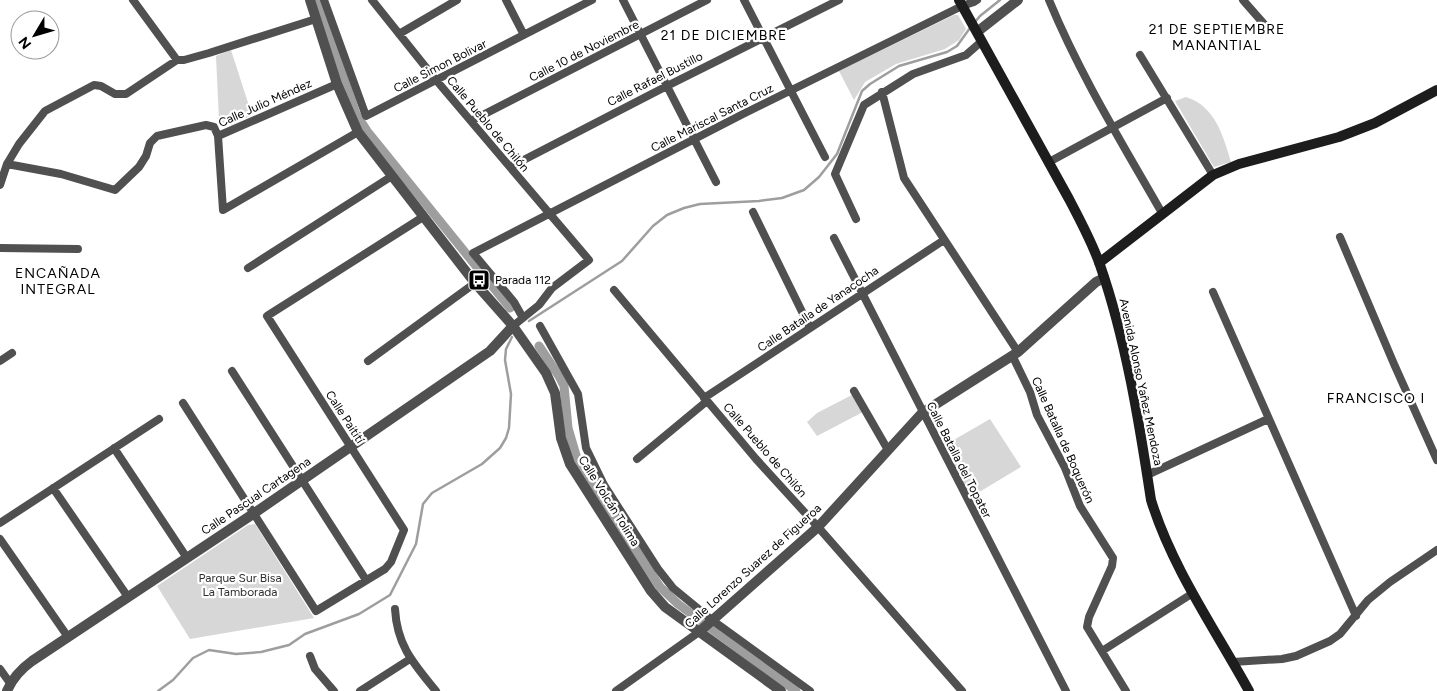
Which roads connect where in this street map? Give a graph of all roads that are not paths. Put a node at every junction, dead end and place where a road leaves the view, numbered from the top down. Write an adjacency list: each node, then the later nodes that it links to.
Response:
1 (133, 0): 25 (street)
2 (310, 0): 17 (street, Calle Volcán Tolima)
3 (324, 0): 26 (street, Calle Simon Bolivar)
4 (372, 0): 20 (street, Calle Pueblo de Chilón)
5 (457, 0): 20 (street)
6 (506, 0): 22 (street)
7 (592, 0): 22 (street, Calle Simon Bolivar)
8 (623, 0): 21 (street)
9 (707, 0): 21 (street, Calle 10 de Noviembre)
10 (744, 0): 23 (street)
11 (839, 0): 23 (street, Calle Rafael Bustillo)
12 (977, 0): 16 (street, Calle Mariscal Santa Cruz)
13 (1018, 0): 19 (street)
14 (1049, 0): 34 (street)
15 (1243, 0): 18 (street)
16 (961, 3): 19 (main road, Avenida Alonso Yañez Mendoza); 30 (street, Calle Mariscal Santa Cruz)
17 (316, 19): 25 (street); 27 (street, Calle Volcán Tolima)
18 (1264, 24)
19 (976, 30): 31 (street); 39 (main road, Avenida Alonso Yañez Mendoza)
20 (399, 34): 26 (street, Calle Pueblo de Chilón)
21 (640, 34): 28 (street); 33 (street, Calle 10 de Noviembre)
22 (524, 35): 26 (street, Calle Simon Bolivar)
23 (763, 38): 28 (street, Calle Rafael Bustillo); 30 (street)
24 (1140, 55): 32 (street)
25 (177, 60): 40 (street)
26 (436, 80): 33 (street, Calle Pueblo de Chilón)
27 (337, 84): 35 (street, Calle Volcán Tolima); 36 (street, Calle Julio Méndez)
28 (667, 86): 37 (street); 41 (street, Calle Rafael Bustillo)
29 (1437, 90): 42 (main road)
30 (791, 91): 37 (street, Calle Mariscal Santa Cruz); 38 (street)
31 (882, 92): 50 (street); 53 (street, Calle Batalla de Boquerón)
32 (1167, 98): 34 (street); 42 (street)
33 (471, 121): 41 (street, Calle Pueblo de Chilón)
34 (1114, 128): 39 (street); 47 (street)
35 (358, 132): 36 (street); 43 (street, Calle Volcán Tolima)
36 (218, 136): 40 (street, Calle Julio Méndez)
37 (694, 140): 44 (street); 48 (street, Calle Mariscal Santa Cruz)
38 (825, 157)
39 (1049, 162): 56 (main road, Avenida Alonso Yañez Mendoza)
40 (7, 164): 45 (street)
41 (510, 167): 48 (street, Calle Pueblo de Chilón)
42 (1213, 175): 47 (main road)
43 (392, 176): 49 (street, Calle Volcán Tolima); 57 (street)
44 (716, 182)
45 (0, 185)
46 (753, 212): 66 (street)
47 (1162, 213): 56 (main road)
48 (550, 214): 63 (street, Calle Pueblo de Chilón); 63 (street, Calle Mariscal Santa Cruz)
49 (423, 217): 59 (street, Calle Volcán Tolima); 78 (street, Calle Paitití)
50 (856, 219)
51 (1340, 237): 82 (street)
52 (834, 238): 62 (street, Calle Batalla del Topater)
53 (944, 240): 62 (street, Calle Batalla de Yanacocha); 68 (street, Calle Batalla de Boquerón)
54 (0, 248): 55 (street)
55 (78, 249)
56 (1099, 263): 58 (main road, Avenida Alonso Yañez Mendoza)
57 (248, 268)
58 (1104, 278): 68 (street, Calle Lorenzo Suarez de Figueroa); 83 (main road, Avenida Alonso Yañez Mendoza)
59 (475, 282): 64 (street, Calle Volcán Tolima); 70 (street)
60 (614, 290): 73 (street, Calle Pueblo de Chilón)
61 (1213, 292): 77 (street)
62 (861, 293): 66 (street, Calle Batalla de Yanacocha); 75 (street, Calle Batalla del Topater)
63 (523, 318): 64 (street)
64 (513, 326): 78 (street, Calle Pascual Cartagena); 97 (street, Calle Volcán Tolima)
65 (540, 326): 97 (street, Calle Volcán Tolima)
66 (810, 328): 73 (street, Calle Batalla de Yanacocha)
67 (12, 353): 69 (street)
68 (1015, 354): 75 (street, Calle Lorenzo Suarez de Figueroa); 99 (street, Calle Batalla de Boquerón)
69 (0, 361)
70 (368, 361)
71 (232, 371): 84 (street)
72 (854, 391): 80 (street)
73 (705, 399): 81 (street, Calle Batalla de Yanacocha); 88 (street, Calle Pueblo de Chilón)
74 (183, 403): 86 (street)
75 (922, 413): 80 (street, Calle Lorenzo Suarez de Figueroa); 112 (street, Calle Batalla del Topater)
76 (159, 419): 79 (street)
77 (1268, 419): 83 (street); 96 (street)
78 (351, 447): 84 (street, Calle Pascual Cartagena); 92 (street, Calle Paitití)
79 (114, 448): 85 (street); 91 (street)
80 (888, 450): 88 (street, Calle Lorenzo Suarez de Figueroa)
81 (637, 459)
82 (1437, 460)
83 (1148, 475): 93 (main road, Avenida Alonso Yañez Mendoza)
84 (302, 481): 86 (street, Calle Pascual Cartagena); 92 (street)
85 (53, 488): 87 (street); 94 (street)
86 (253, 514): 91 (street, Calle Pascual Cartagena); 92 (street)
87 (0, 523)
88 (818, 527): 97 (street, Calle Lorenzo Suarez de Figueroa); 111 (street, Calle Pueblo de Chilón)
89 (0, 539): 98 (street)
90 (1437, 550): 96 (street)
91 (187, 558): 94 (street, Calle Pascual Cartagena)
92 (366, 580)
93 (1193, 592): 99 (street); 102 (main road, Avenida Alonso Yañez Mendoza)
94 (128, 597): 98 (street, Calle Pascual Cartagena)
95 (395, 609): 101 (street)
96 (1356, 616): 102 (street)
97 (705, 626): 108 (street, Calle Lorenzo Suarez de Figueroa); 109 (street, Calle Volcán Tolima); 110 (street, Calle Volcán Tolima)
98 (68, 637): 104 (street, Calle Pascual Cartagena)
99 (1102, 651): 113 (street, Calle Batalla de Boquerón)
100 (310, 656): 105 (street)
101 (410, 659): 106 (street); 107 (street)
102 (1233, 662): 114 (main road, Avenida Alonso Yañez Mendoza)
103 (0, 669): 104 (street)
104 (5, 685)
105 (334, 691)
106 (360, 691)
107 (436, 691)
108 (616, 691)
109 (781, 691)
110 (810, 691)
111 (962, 691)
112 (1066, 691)
113 (1126, 691)
114 (1249, 691)

